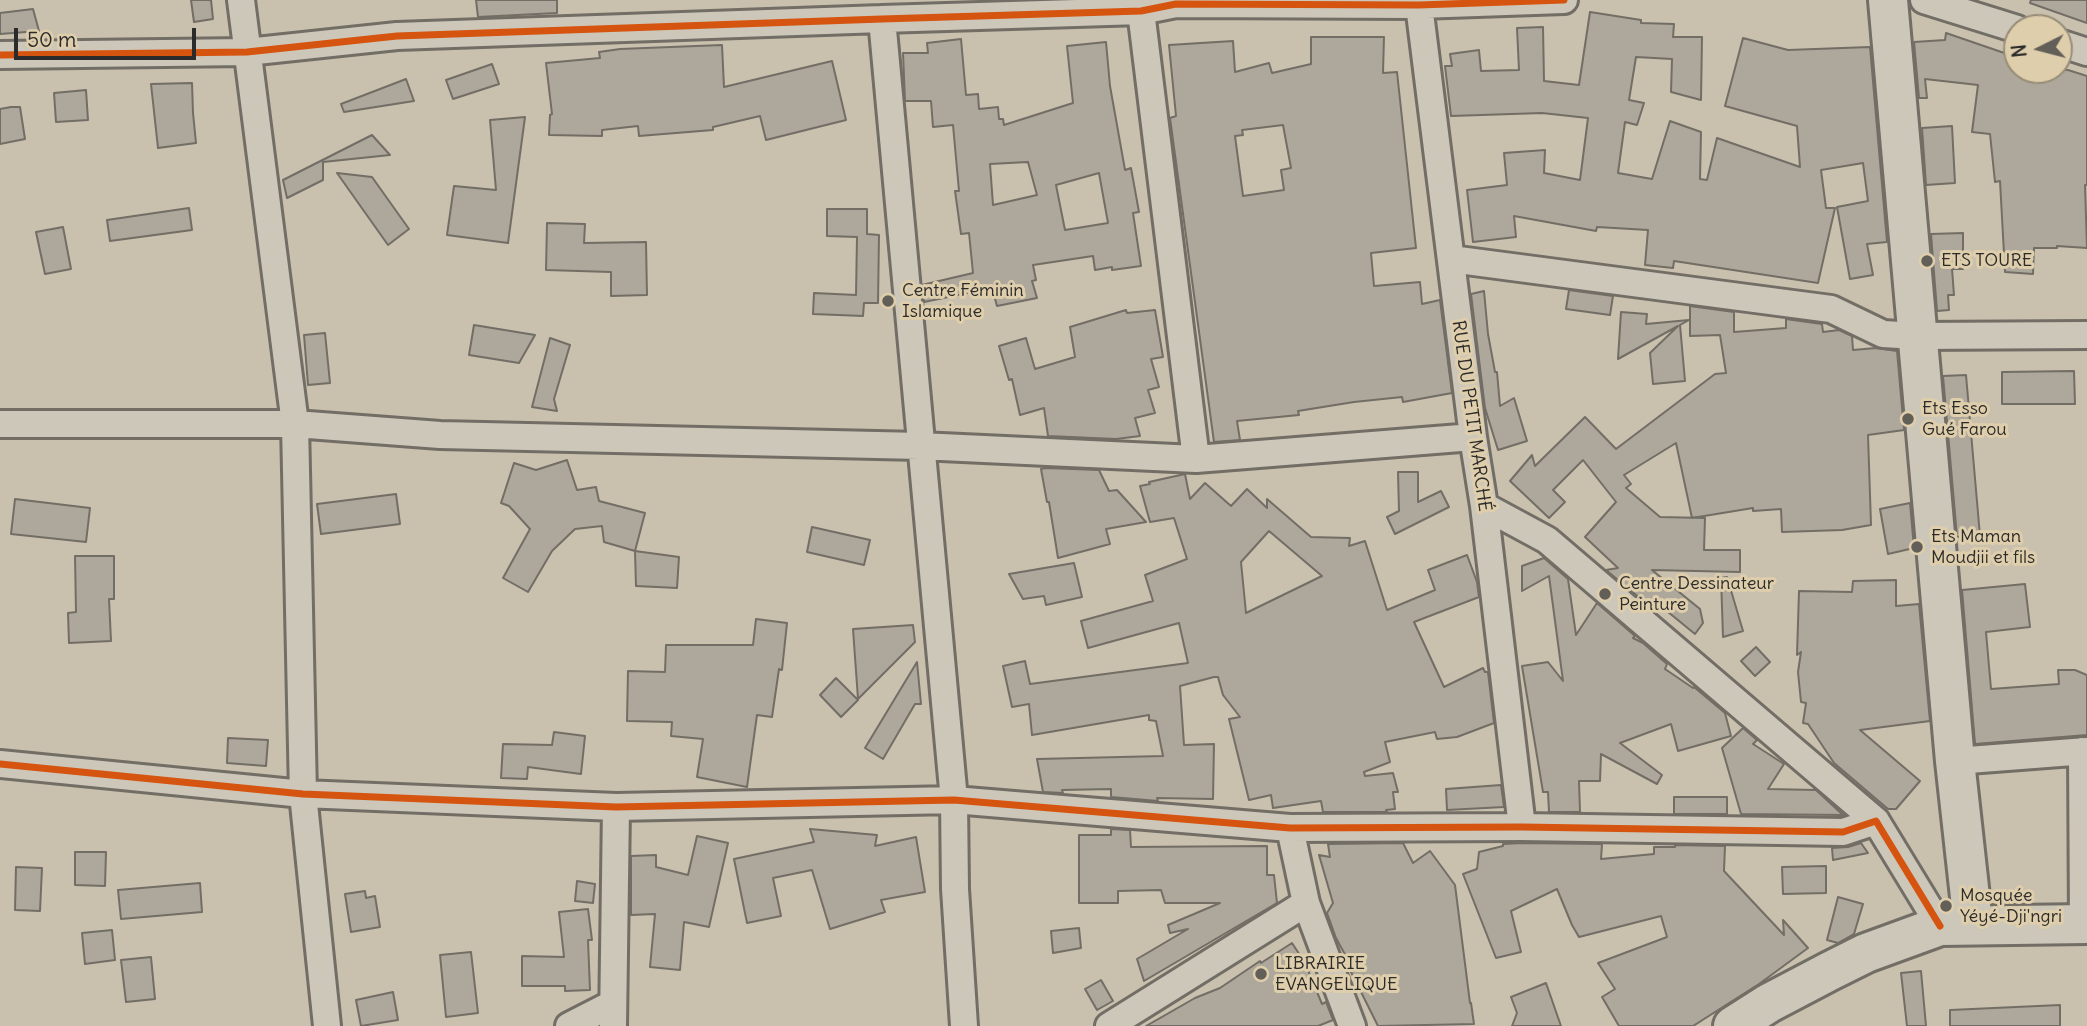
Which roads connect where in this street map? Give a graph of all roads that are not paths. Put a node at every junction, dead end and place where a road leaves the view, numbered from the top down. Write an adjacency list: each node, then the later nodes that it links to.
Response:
1 (242, 0): 10 (street)
2 (1564, 0): 6 (street)
3 (1888, 0): 14 (main road)
4 (1924, 0): 9 (street)
5 (1177, 2): 6 (street); 7 (street)
6 (1419, 5): 12 (street, RUE DU PETIT MARCHÉ)
7 (1141, 11): 8 (street); 19 (street)
8 (882, 19): 10 (street); 18 (street)
9 (2003, 25)
10 (247, 52): 11 (street); 16 (street)
11 (0, 55)
12 (1451, 260): 14 (street); 17 (street, RUE DU PETIT MARCHÉ)
13 (2087, 335): 14 (street)
14 (1917, 336): 22 (main road)
15 (0, 424): 16 (street)
16 (295, 424): 18 (street); 24 (street)
17 (1473, 437): 19 (street); 20 (street, RUE DU PETIT MARCHÉ)
18 (920, 446): 19 (street); 25 (street)
19 (1196, 459)
20 (1484, 506): 27 (street); 28 (street, RUE DU PETIT MARCHÉ)
21 (2085, 751): 22 (street); 31 (street)
22 (1955, 761): 32 (main road)
23 (0, 764): 24 (street)
24 (303, 794): 26 (street); 34 (street)
25 (954, 800): 26 (street); 29 (street); 36 (street)
26 (616, 807): 33 (street)
27 (1876, 821): 28 (street); 32 (street)
28 (1522, 827): 29 (street)
29 (1290, 828): 30 (street)
30 (1306, 903): 37 (street); 38 (street)
31 (2085, 924): 32 (main road)
32 (1957, 925): 39 (main road)
33 (612, 1015): 35 (street)
34 (327, 1026)
35 (569, 1026)
36 (964, 1026)
37 (1109, 1026)
38 (1352, 1026)
39 (1733, 1026)

